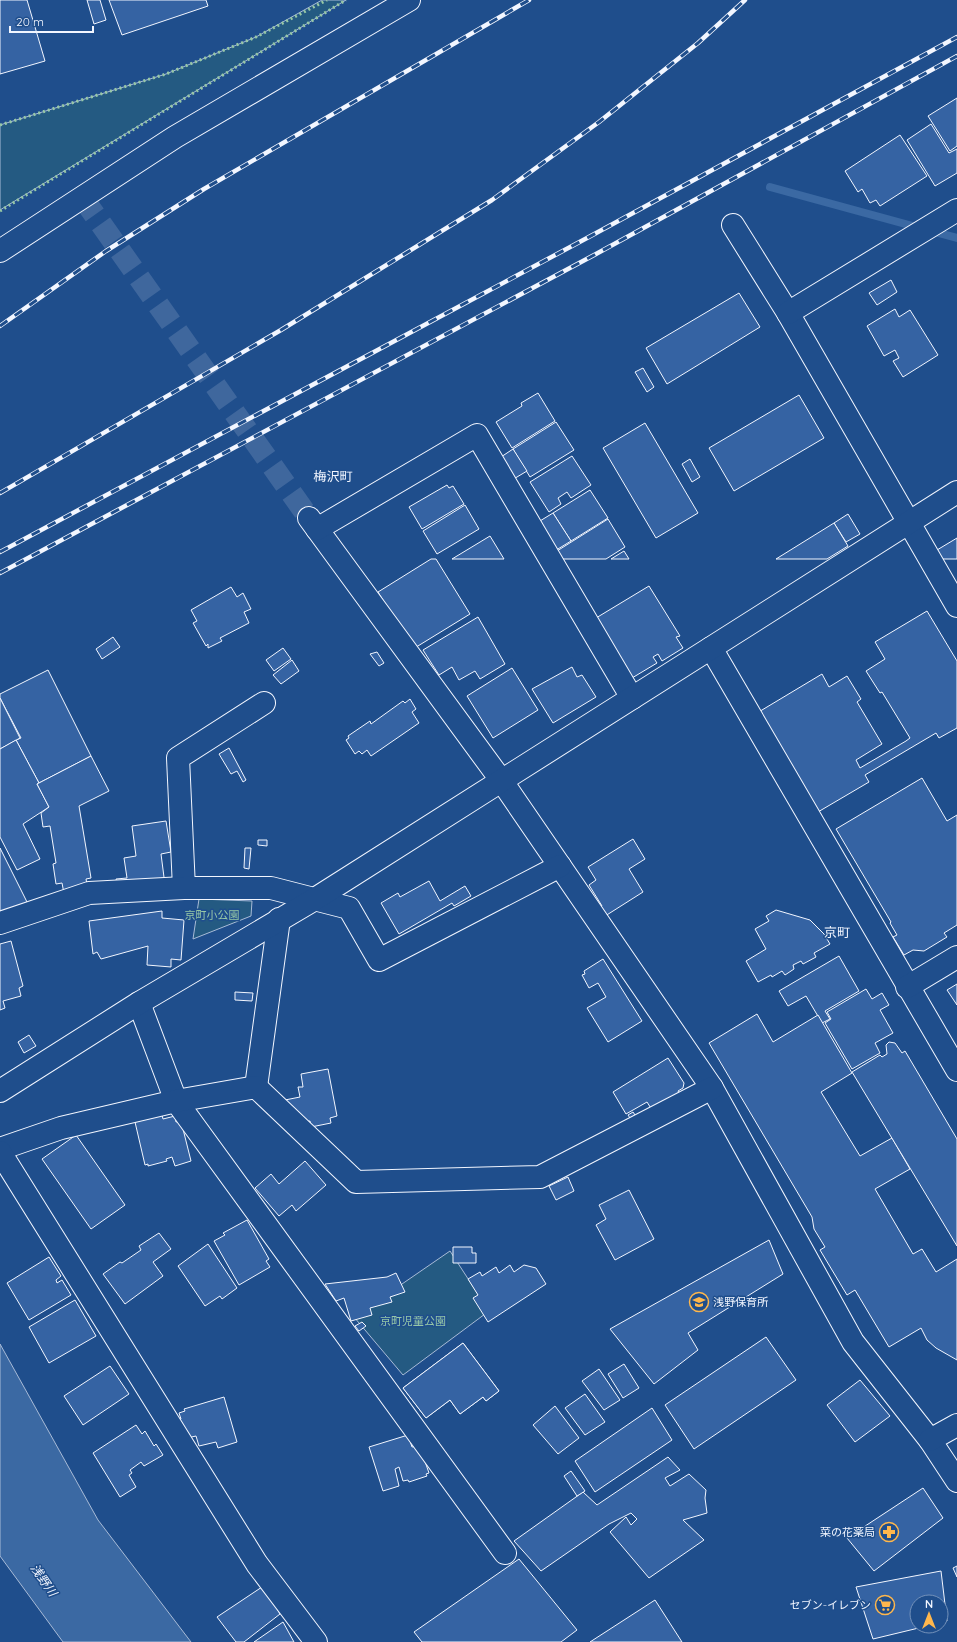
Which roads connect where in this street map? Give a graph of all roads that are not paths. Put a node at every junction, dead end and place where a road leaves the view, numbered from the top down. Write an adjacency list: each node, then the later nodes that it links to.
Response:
1 (409, 0): 4 (street)
2 (957, 210): 5 (street)
3 (733, 225): 5 (street)
4 (0, 250)
5 (788, 313): 7 (street)
6 (957, 492): 7 (street)
7 (909, 522): 8 (street); 9 (street)
8 (957, 606)
9 (711, 648): 10 (street); 19 (street)
10 (632, 698): 12 (street); 12 (street)
11 (264, 703): 14 (street)
12 (501, 780): 13 (street); 15 (street)
13 (560, 866): 15 (street); 23 (street)
14 (184, 888): 15 (street); 17 (street)
15 (315, 899): 16 (street)
16 (279, 919): 20 (street); 22 (street)
17 (0, 923)
18 (957, 957): 19 (street)
19 (908, 987): 21 (street)
20 (139, 1002): 24 (street); 25 (street)
21 (957, 1070)
22 (256, 1086): 23 (street); 25 (street)
23 (712, 1088): 28 (street)
24 (0, 1091)
25 (176, 1101): 26 (street); 30 (street)
26 (0, 1150): 31 (street)
27 (957, 1425): 28 (street)
28 (930, 1440): 29 (street)
29 (957, 1481)
30 (505, 1553)
31 (316, 1642)

